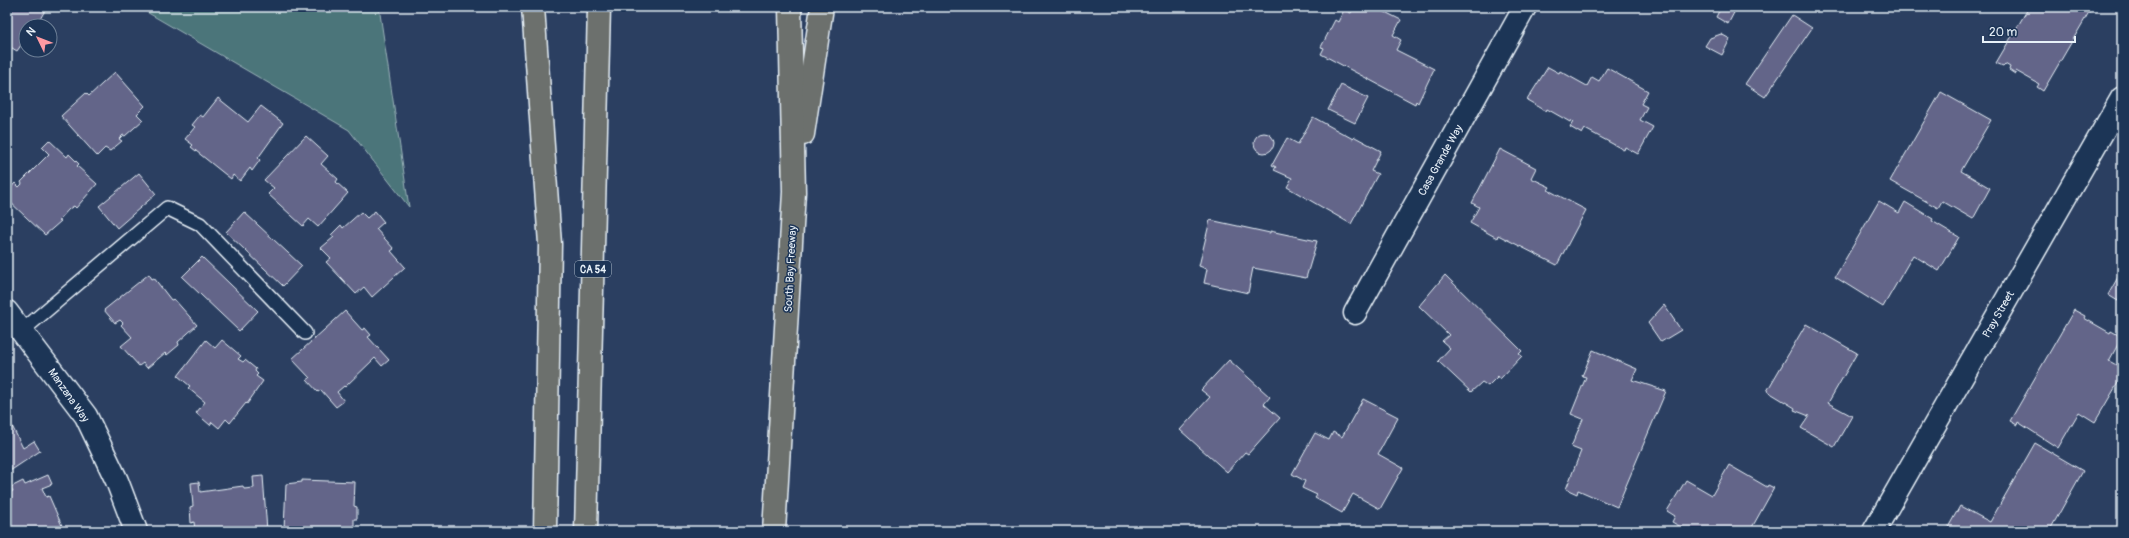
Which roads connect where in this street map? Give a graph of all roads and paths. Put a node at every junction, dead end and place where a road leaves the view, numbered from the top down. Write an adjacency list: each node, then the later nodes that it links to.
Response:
1 (533, 7): 13 (highway)
2 (600, 7): 14 (highway, CA 54)
3 (790, 7): 7 (highway, South Bay Freeway)
4 (822, 7): 7 (highway)
5 (1525, 7): 9 (street, Casa Grande Way)
6 (2122, 98): 16 (street, Pray Street)
7 (794, 192): 15 (highway, South Bay Freeway)
8 (7, 312): 10 (street, Manzana Way)
9 (1354, 314)
10 (22, 331): 11 (lane); 12 (street, Manzana Way)
11 (305, 333)
12 (136, 531)
13 (545, 531)
14 (586, 531)
15 (774, 531)
16 (1874, 531)

